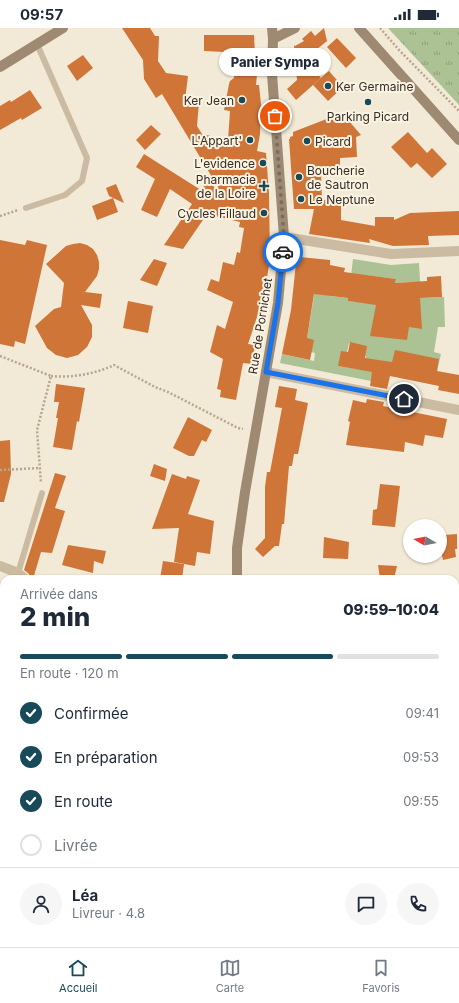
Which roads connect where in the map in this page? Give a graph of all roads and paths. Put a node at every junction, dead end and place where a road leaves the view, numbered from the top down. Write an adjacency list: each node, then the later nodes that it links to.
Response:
1 (63, 28): 7 (main road)
2 (272, 28): 6 (main road, Rue de Pornichet)
3 (295, 28): 6 (main road)
4 (360, 28): 10 (main road)
5 (380, 28): 9 (path)
6 (273, 39): 13 (main road, Rue de Pornichet)
7 (37, 44): 8 (main road); 11 (lane)
8 (0, 67)
9 (459, 111)
10 (459, 140)
11 (26, 208): 12 (path)
12 (0, 216)
13 (284, 237): 14 (street); 16 (main road, Rue de Pornichet)
14 (459, 251)
15 (0, 356): 17 (path)
16 (266, 372): 18 (street); 26 (main road, Rue de Pornichet)
17 (51, 376): 19 (path); 20 (path)
18 (459, 410)
19 (243, 429)
20 (40, 468): 21 (path); 22 (path)
21 (0, 470)
22 (42, 493): 25 (lane)
23 (0, 566): 24 (street)
24 (19, 575)
25 (21, 575)
26 (237, 575)

